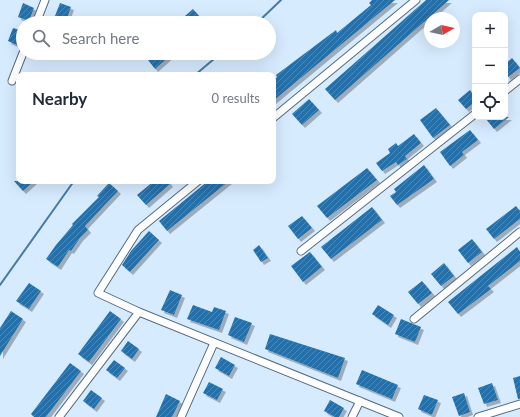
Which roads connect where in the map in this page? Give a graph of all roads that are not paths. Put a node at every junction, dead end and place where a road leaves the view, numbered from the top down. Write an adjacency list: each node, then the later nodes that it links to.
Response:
1 (45, 0): 3 (street)
2 (416, 0): 8 (street)
3 (39, 16)
4 (20, 60): 6 (street)
5 (520, 79): 7 (street)
6 (12, 81)
7 (508, 89)
8 (276, 116)
9 (472, 116): 12 (street)
10 (194, 184): 13 (street)
11 (520, 232): 14 (street)
12 (301, 250)
13 (139, 312): 15 (street); 18 (street)
14 (414, 319)
15 (214, 343): 16 (street); 19 (street)
16 (360, 402): 20 (street); 21 (street)
17 (520, 404): 22 (street)
18 (59, 417)
19 (181, 417)
20 (352, 417)
21 (399, 417)
22 (478, 417)

